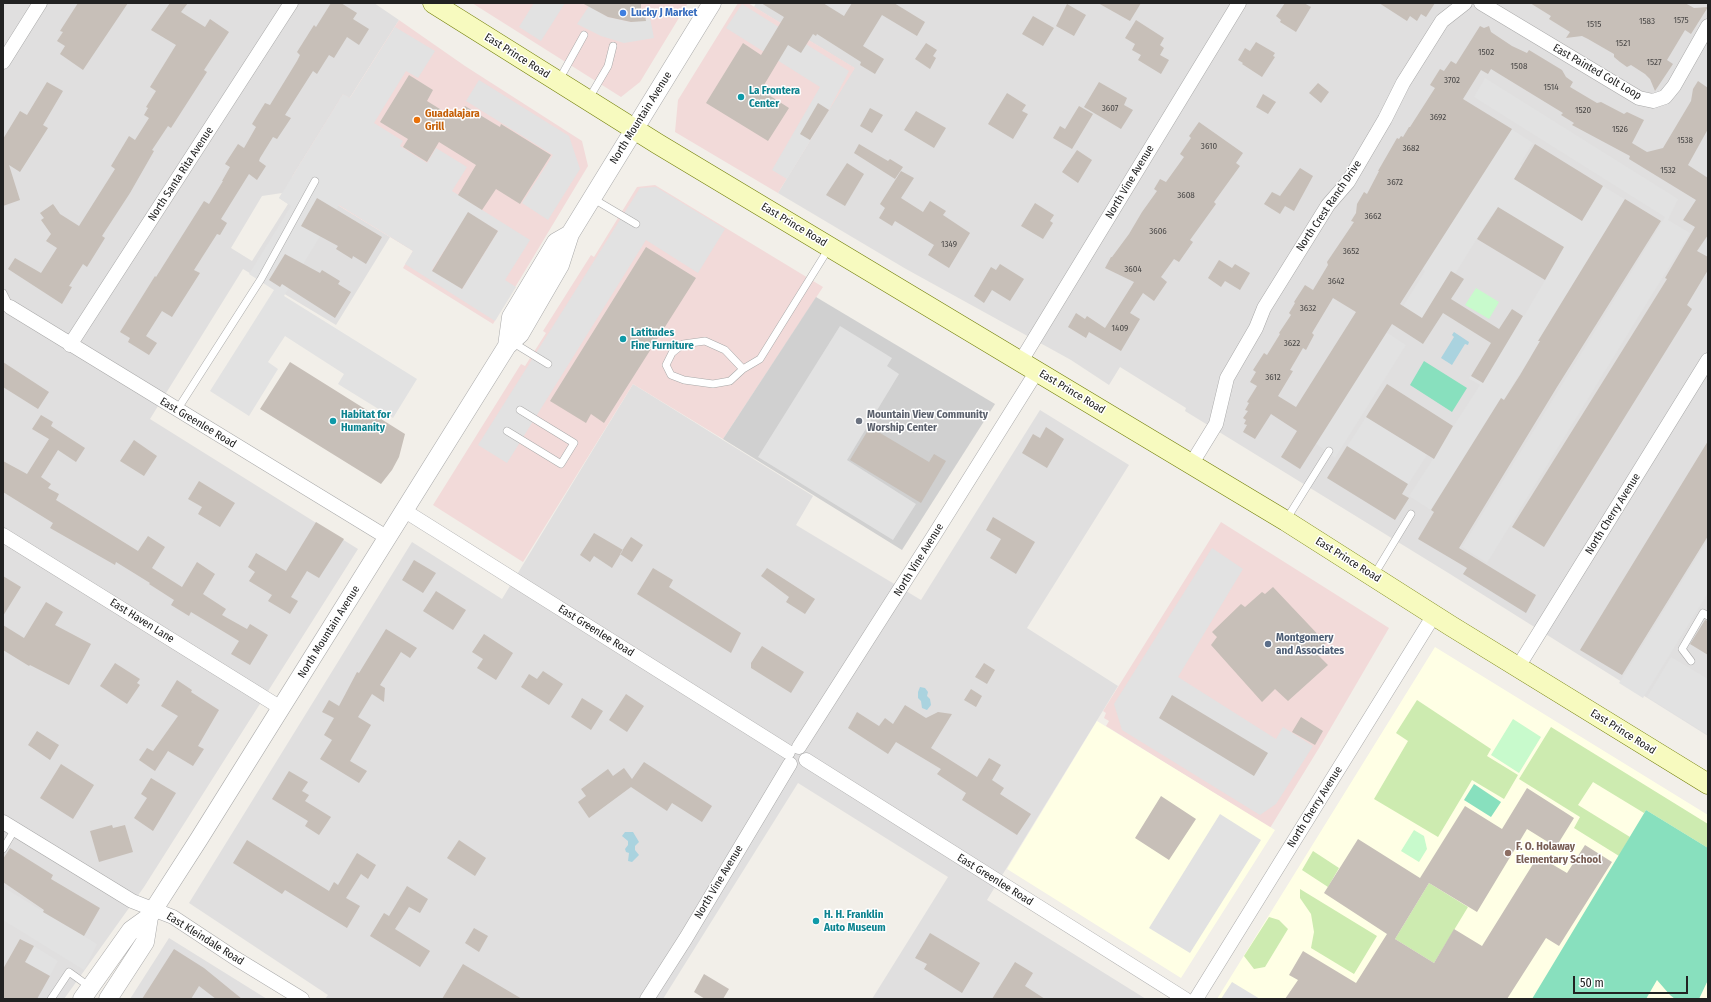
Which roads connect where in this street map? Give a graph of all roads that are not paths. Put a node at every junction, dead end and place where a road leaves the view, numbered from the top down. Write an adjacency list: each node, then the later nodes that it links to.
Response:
1 (40, 3): 11 (street)
2 (291, 3): 22 (street, North Santa Rita Avenue)
3 (433, 3): 12 (main road, East Prince Road)
4 (712, 3): 14 (street, North Mountain Avenue)
5 (1239, 3): 25 (street, North Vine Avenue)
6 (1465, 3): 31 (street, North Crest Ranch Drive)
7 (1481, 3): 8 (street, East Painted Colt Loop)
8 (1708, 26)
9 (584, 35): 12 (lane)
10 (613, 46): 13 (lane)
11 (3, 62)
12 (558, 82): 13 (main road, East Prince Road)
13 (588, 101): 14 (main road, East Prince Road)
14 (634, 130): 16 (street, North Mountain Avenue); 18 (main road, East Prince Road)
15 (315, 181): 27 (lane)
16 (592, 198): 17 (lane); 21 (street, North Mountain Avenue)
17 (636, 224)
18 (830, 247): 25 (main road, East Prince Road); 26 (lane)
19 (3, 294): 20 (lane)
20 (10, 307): 22 (street, East Greenlee Road)
21 (509, 344): 24 (lane); 32 (street, North Mountain Avenue)
22 (70, 345): 27 (street, East Greenlee Road)
23 (1708, 360): 41 (street, North Cherry Avenue)
24 (548, 364)
25 (1029, 366): 31 (main road, East Prince Road); 43 (street, North Vine Avenue)
26 (743, 370): 26 (lane)
27 (176, 410): 36 (street, East Greenlee Road)
28 (520, 410): 29 (lane)
29 (506, 431)
30 (1329, 451): 34 (lane)
31 (1192, 463): 34 (main road, East Prince Road)
32 (405, 511): 36 (street, North Mountain Avenue); 43 (street, East Greenlee Road)
33 (1411, 514): 37 (lane)
34 (1286, 521): 37 (main road, East Prince Road)
35 (3, 535): 42 (street, East Haven Lane)
36 (388, 538): 42 (street, North Mountain Avenue)
37 (1373, 576): 38 (main road, East Prince Road)
38 (1434, 615): 41 (main road, East Prince Road); 55 (street, North Cherry Avenue)
39 (1708, 616): 40 (lane)
40 (1691, 661)
41 (1518, 667): 44 (main road, East Prince Road)
42 (281, 708): 48 (street, North Mountain Avenue)
43 (792, 754): 53 (street, North Vine Avenue); 54 (street, East Greenlee Road)
44 (1708, 784)
45 (3, 822): 46 (street, East Kleindale Road)
46 (15, 829): 47 (lane); 48 (street, East Kleindale Road)
47 (3, 849)
48 (151, 913): 49 (street, North Mountain Avenue); 51 (street, North Mountain Avenue); 52 (street, East Kleindale Road)
49 (86, 993): 50 (lane)
50 (51, 999)
51 (108, 999)
52 (302, 999)
53 (646, 999)
54 (1185, 999)
55 (1196, 999)

